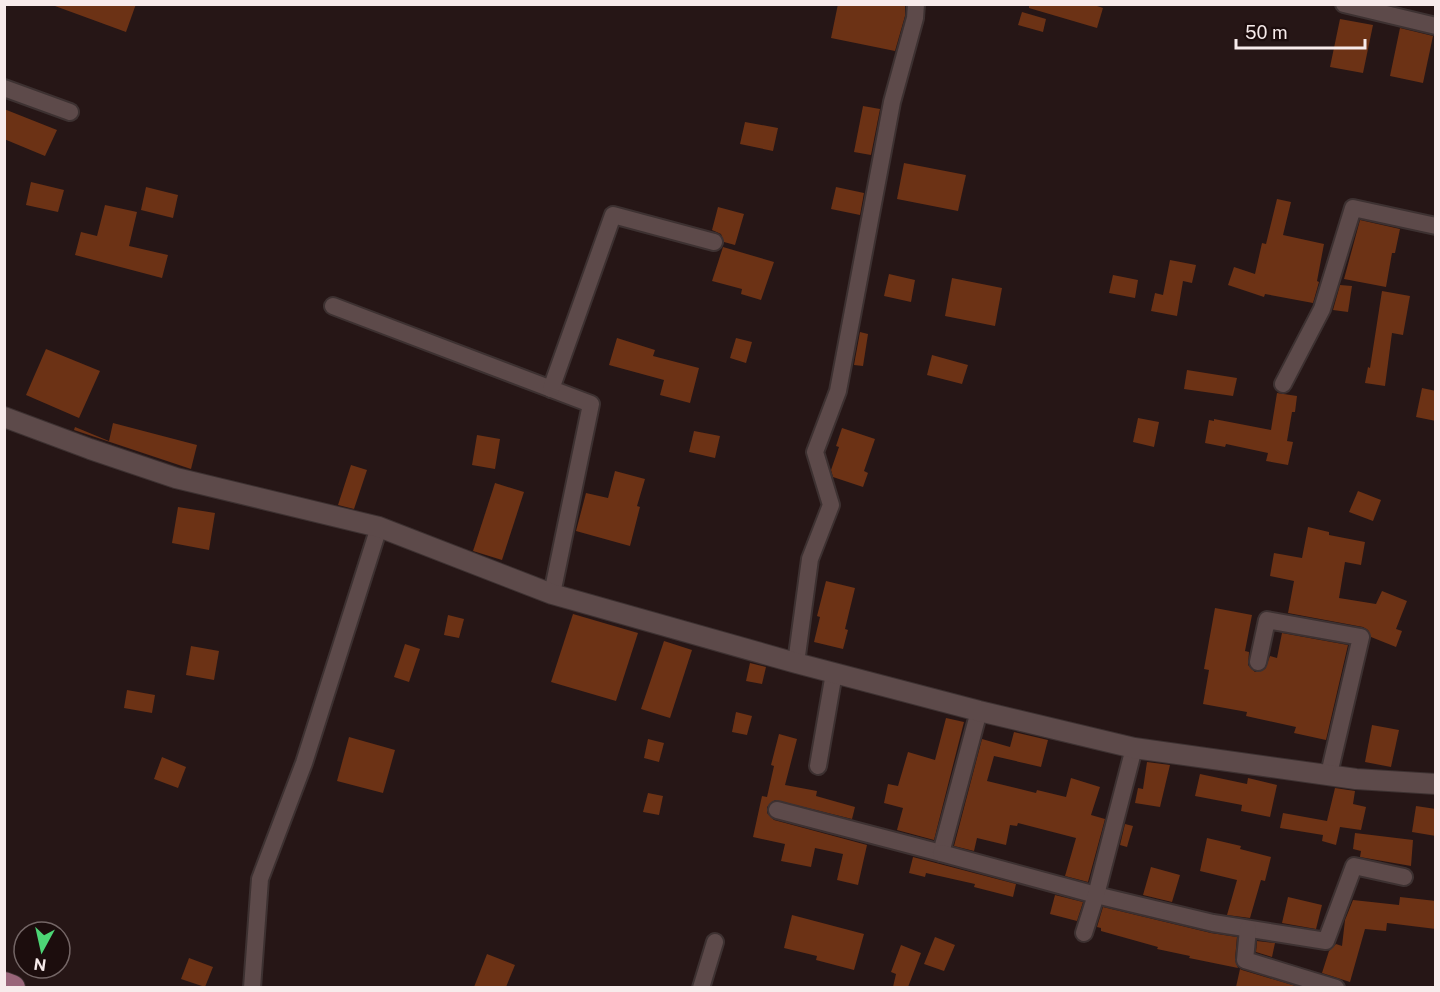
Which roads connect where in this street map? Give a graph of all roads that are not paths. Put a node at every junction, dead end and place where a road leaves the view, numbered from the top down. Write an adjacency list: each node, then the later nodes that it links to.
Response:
1 (916, 4): 15 (street)
2 (1344, 4): 3 (street)
3 (1436, 26)
4 (4, 88): 5 (street)
5 (70, 112)
6 (1436, 226): 9 (street)
7 (714, 242): 10 (street)
8 (333, 306): 10 (street)
9 (1283, 384)
10 (551, 389): 13 (street)
11 (4, 417): 12 (street)
12 (379, 527): 13 (street); 31 (street)
13 (552, 594): 15 (street)
14 (1258, 662): 20 (street)
15 (796, 663): 16 (street)
16 (834, 673): 17 (street); 19 (street)
17 (979, 711): 18 (street); 23 (street)
18 (1134, 748): 20 (street); 25 (street)
19 (818, 766)
20 (1329, 774): 21 (street)
21 (1436, 784)
22 (777, 810): 23 (street)
23 (941, 853): 25 (street)
24 (1404, 878): 26 (street)
25 (1096, 895): 26 (street); 27 (street)
26 (1248, 929): 33 (street)
27 (1084, 933)
28 (715, 942): 32 (street)
29 (4, 985): 30 (main road)
30 (12, 987)
31 (252, 987)
32 (701, 987)
33 (1336, 987)

